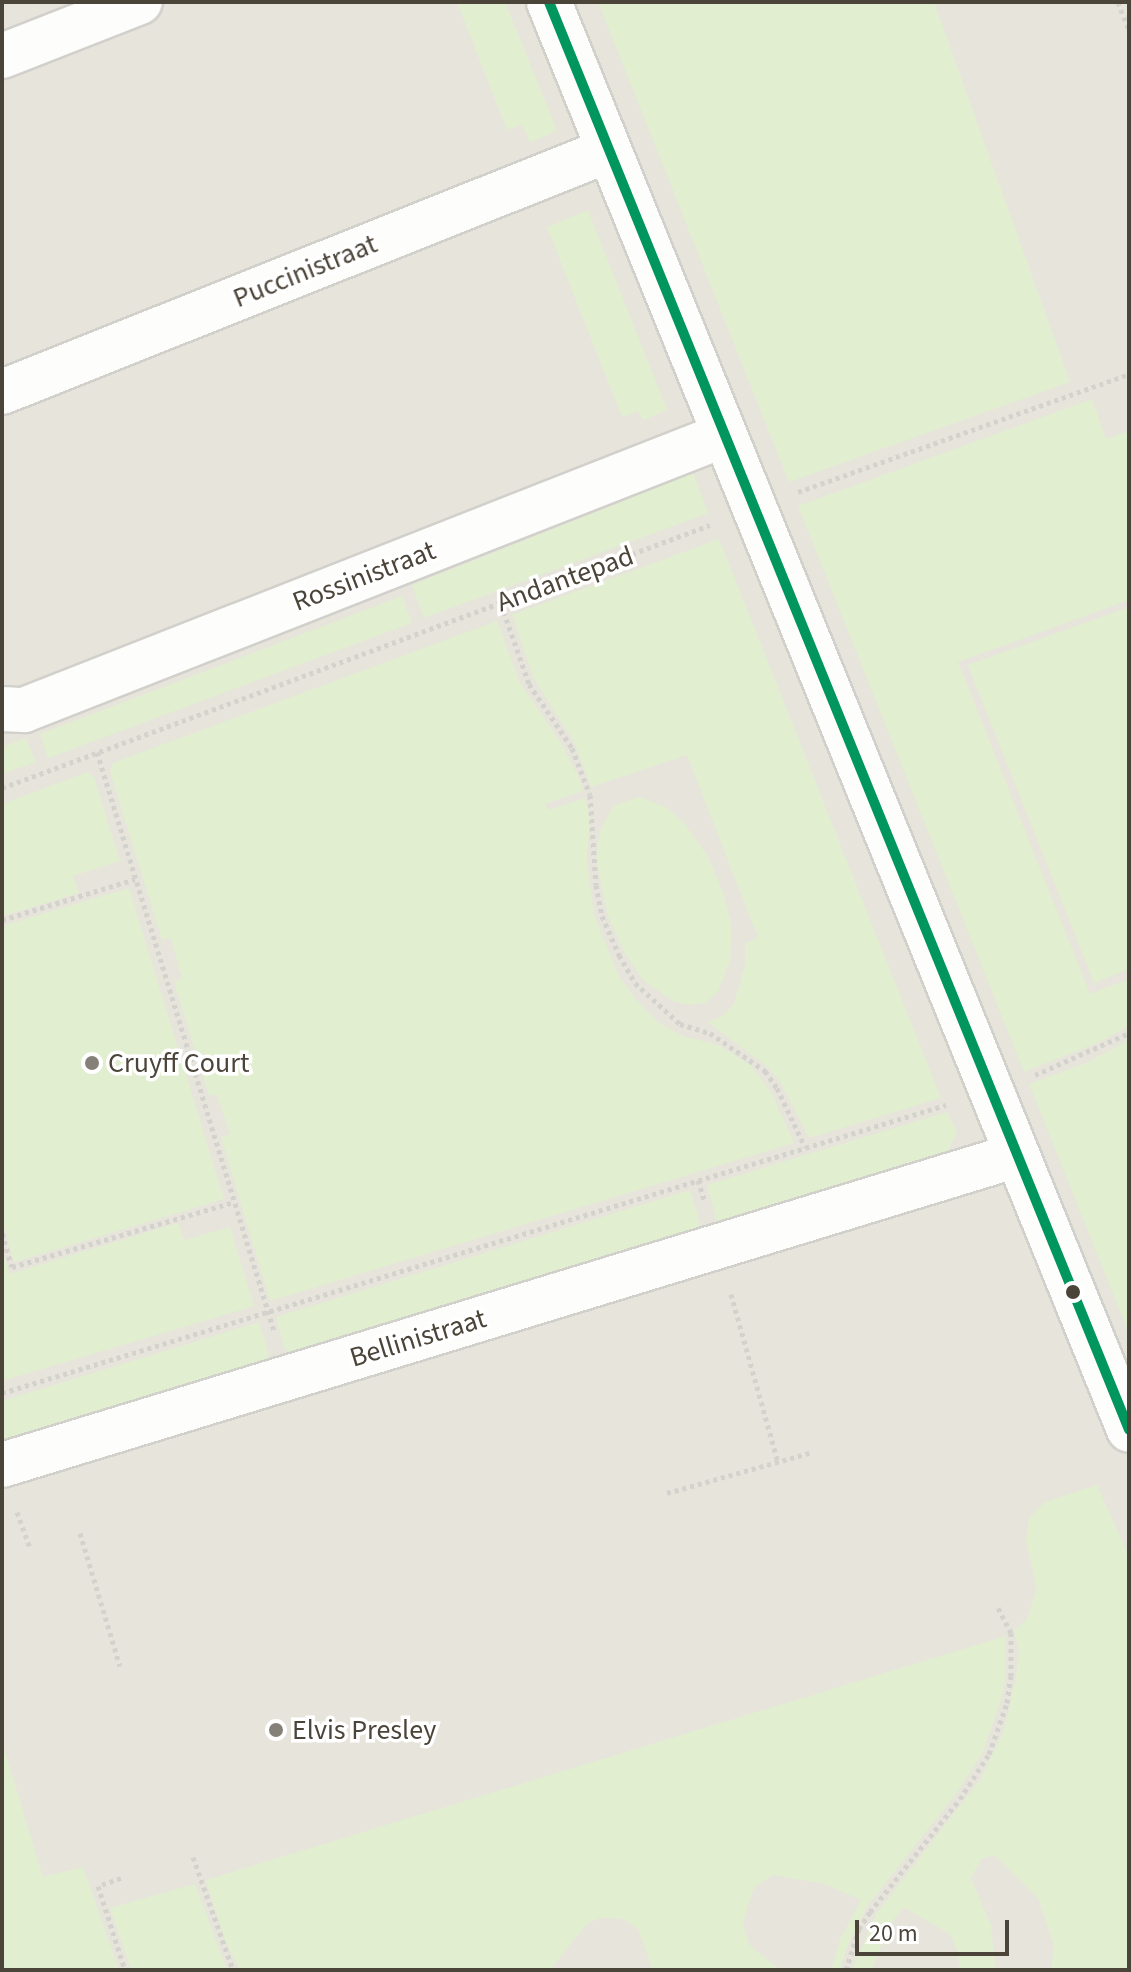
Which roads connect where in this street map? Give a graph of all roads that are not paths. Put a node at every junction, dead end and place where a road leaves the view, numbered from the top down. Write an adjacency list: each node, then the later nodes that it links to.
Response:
1 (140, 2): 3 (street)
2 (549, 2): 4 (street)
3 (2, 56)
4 (609, 150): 5 (street, Puccinistraat); 6 (street)
5 (2, 392)
6 (724, 435): 7 (street, Rossinistraat); 8 (street)
7 (2, 709)
8 (1017, 1155): 9 (street); 10 (street, Bellinistraat)
9 (1129, 1430)
10 (2, 1465)

